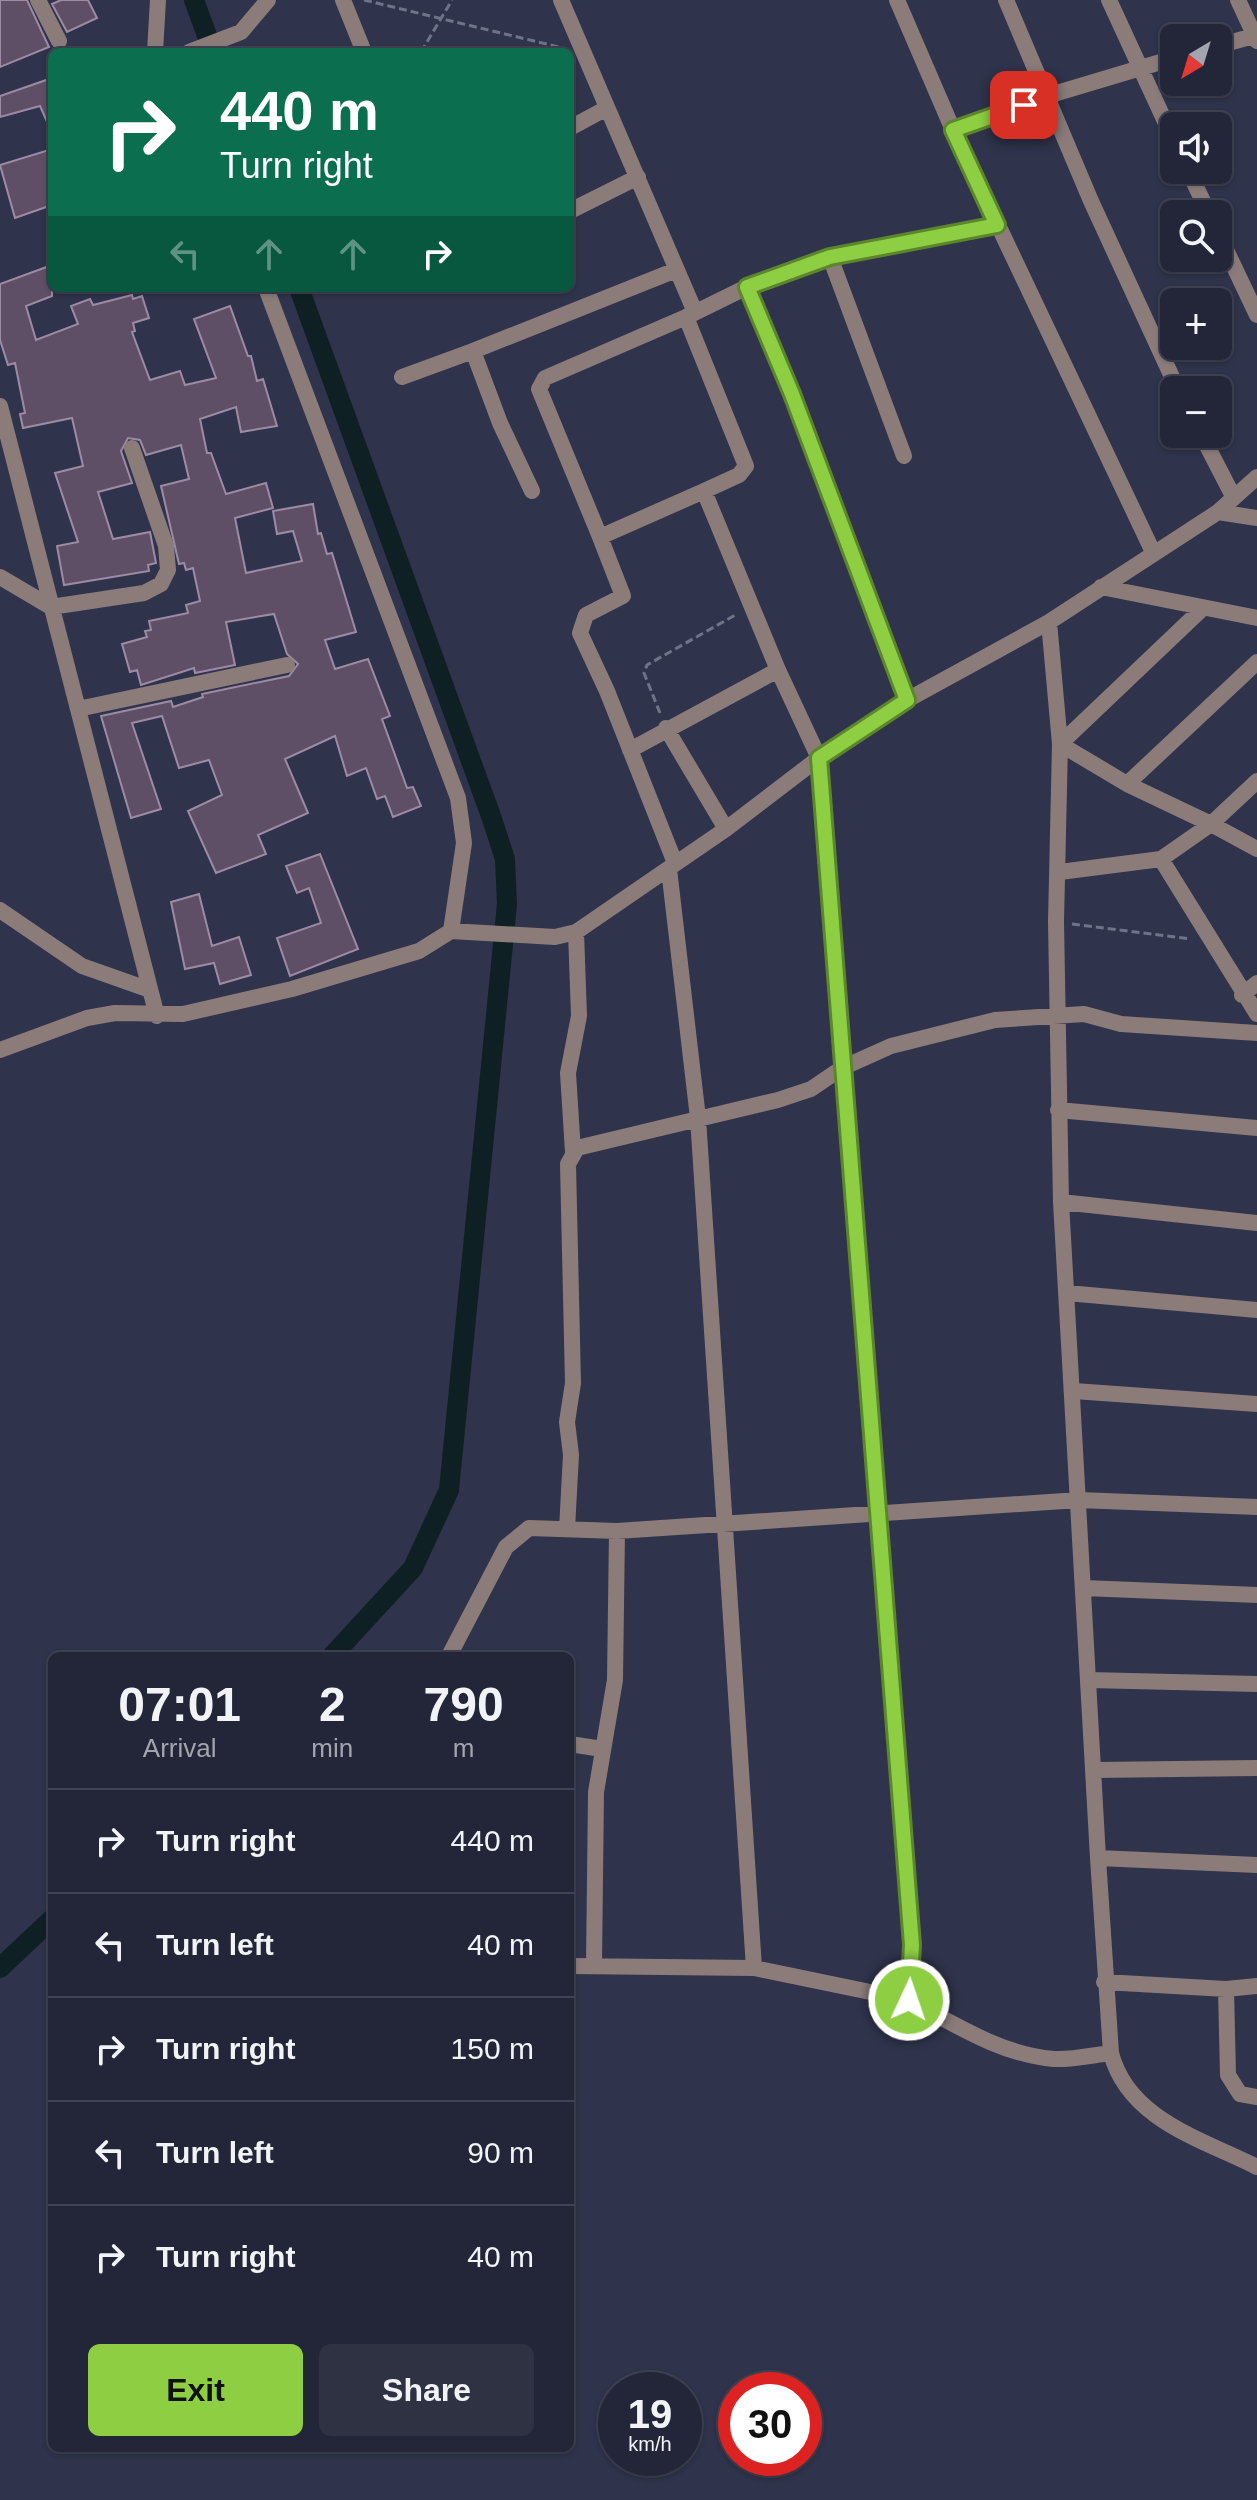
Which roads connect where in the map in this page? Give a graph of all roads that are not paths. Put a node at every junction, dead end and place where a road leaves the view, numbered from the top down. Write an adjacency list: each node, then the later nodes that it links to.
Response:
1 (38, 0): 11 (street)
2 (158, 0): 13 (street)
3 (268, 0): 14 (street)
4 (343, 0): 15 (street)
5 (561, 0): 16 (street)
6 (897, 0): 23 (street)
7 (1006, 0): 19 (street)
8 (1109, 0): 18 (street)
9 (1238, 0): 10 (street)
10 (1256, 37): 12 (street)
11 (59, 41)
12 (1232, 43)
13 (155, 48)
14 (199, 48)
15 (362, 48)
16 (577, 54): 20 (street)
17 (1160, 62): 18 (street)
18 (1139, 68): 19 (street); 21 (street)
19 (1047, 96): 23 (street); 35 (street)
20 (607, 108): 22 (street); 24 (street)
21 (1160, 112)
22 (574, 126)
23 (953, 130): 26 (street)
24 (638, 177): 25 (street); 29 (street)
25 (574, 209)
26 (997, 225): 27 (street); 48 (street)
27 (830, 257): 30 (street); 40 (street)
28 (1232, 262): 33 (street)
29 (676, 270): 32 (street); 34 (street)
30 (747, 287): 32 (street); 58 (street)
31 (268, 292): 73 (street)
32 (691, 314): 43 (street); 47 (street)
33 (1257, 315)
34 (473, 351): 36 (street); 42 (street)
35 (1172, 376)
36 (402, 377)
37 (0, 406): 51 (street)
38 (132, 448): 51 (street)
39 (1208, 448): 44 (street)
40 (904, 456)
41 (1257, 477): 44 (street)
42 (532, 491)
43 (704, 491): 47 (street); 57 (street)
44 (1234, 498): 45 (street)
45 (1218, 512): 46 (street); 48 (street)
46 (1257, 518)
47 (600, 537): 62 (street)
48 (1153, 552): 50 (street)
49 (0, 577): 51 (street)
50 (1101, 587): 52 (street); 54 (street)
51 (51, 607): 59 (street)
52 (1203, 608): 53 (street); 61 (street)
53 (1257, 618)
54 (1049, 622): 58 (street); 61 (street)
55 (1257, 662): 65 (street)
56 (287, 665): 59 (street)
57 (778, 670): 60 (street); 63 (street)
58 (907, 700): 63 (street)
59 (78, 709): 76 (street)
60 (666, 728): 62 (street); 67 (street)
61 (1060, 744): 65 (street); 71 (street)
62 (630, 750): 70 (street)
63 (819, 758): 67 (street); 83 (street)
64 (1257, 781): 66 (street)
65 (1127, 784): 66 (street)
66 (1211, 824): 68 (street); 69 (street)
67 (726, 829): 70 (street)
68 (1257, 849)
69 (1161, 859): 71 (street); 77 (street)
70 (672, 866): 74 (street); 85 (street)
71 (1060, 872): 78 (street)
72 (0, 910): 76 (street)
73 (456, 930): 74 (street); 80 (street)
74 (576, 932): 87 (street)
75 (1257, 983): 77 (street)
76 (150, 990): 80 (street)
77 (1242, 995): 79 (street)
78 (1058, 1014): 81 (street); 83 (street); 84 (street)
79 (1257, 1014)
80 (157, 1016): 82 (street)
81 (1257, 1033)
82 (0, 1050)
83 (842, 1068): 85 (street); 96 (street)
84 (1058, 1110): 86 (street); 88 (street)
85 (698, 1118): 87 (street); 97 (street)
86 (1257, 1128)
87 (573, 1152): 98 (street)
88 (1061, 1202): 89 (street); 90 (street)
89 (1257, 1223)
90 (1067, 1293): 91 (street); 92 (street)
91 (1257, 1310)
92 (1074, 1391): 93 (street); 94 (street)
93 (1257, 1404)
94 (1079, 1500): 95 (street); 96 (street); 100 (street)
95 (1257, 1507)
96 (878, 1513): 97 (street); 117 (street)
97 (724, 1525): 99 (street); 113 (street)
98 (567, 1529): 99 (street); 102 (street)
99 (617, 1531): 106 (street)
100 (1084, 1588): 101 (street); 103 (street)
101 (1257, 1595)
102 (451, 1652)
103 (1089, 1680): 104 (street); 108 (street)
104 (1257, 1684)
105 (574, 1745): 106 (street)
106 (602, 1749): 111 (street)
107 (1257, 1768): 108 (street)
108 (1094, 1770): 109 (street)
109 (1098, 1858): 110 (street); 114 (street)
110 (1257, 1865)
111 (594, 1964): 112 (street); 113 (street)
112 (574, 1966)
113 (754, 1968): 117 (street)
114 (1104, 1982): 116 (street); 118 (street)
115 (1257, 1986): 116 (street)
116 (1226, 1989): 119 (street)
117 (909, 2000): 118 (street)
118 (1111, 2053): 120 (street)
119 (1257, 2097)
120 (1257, 2167)

